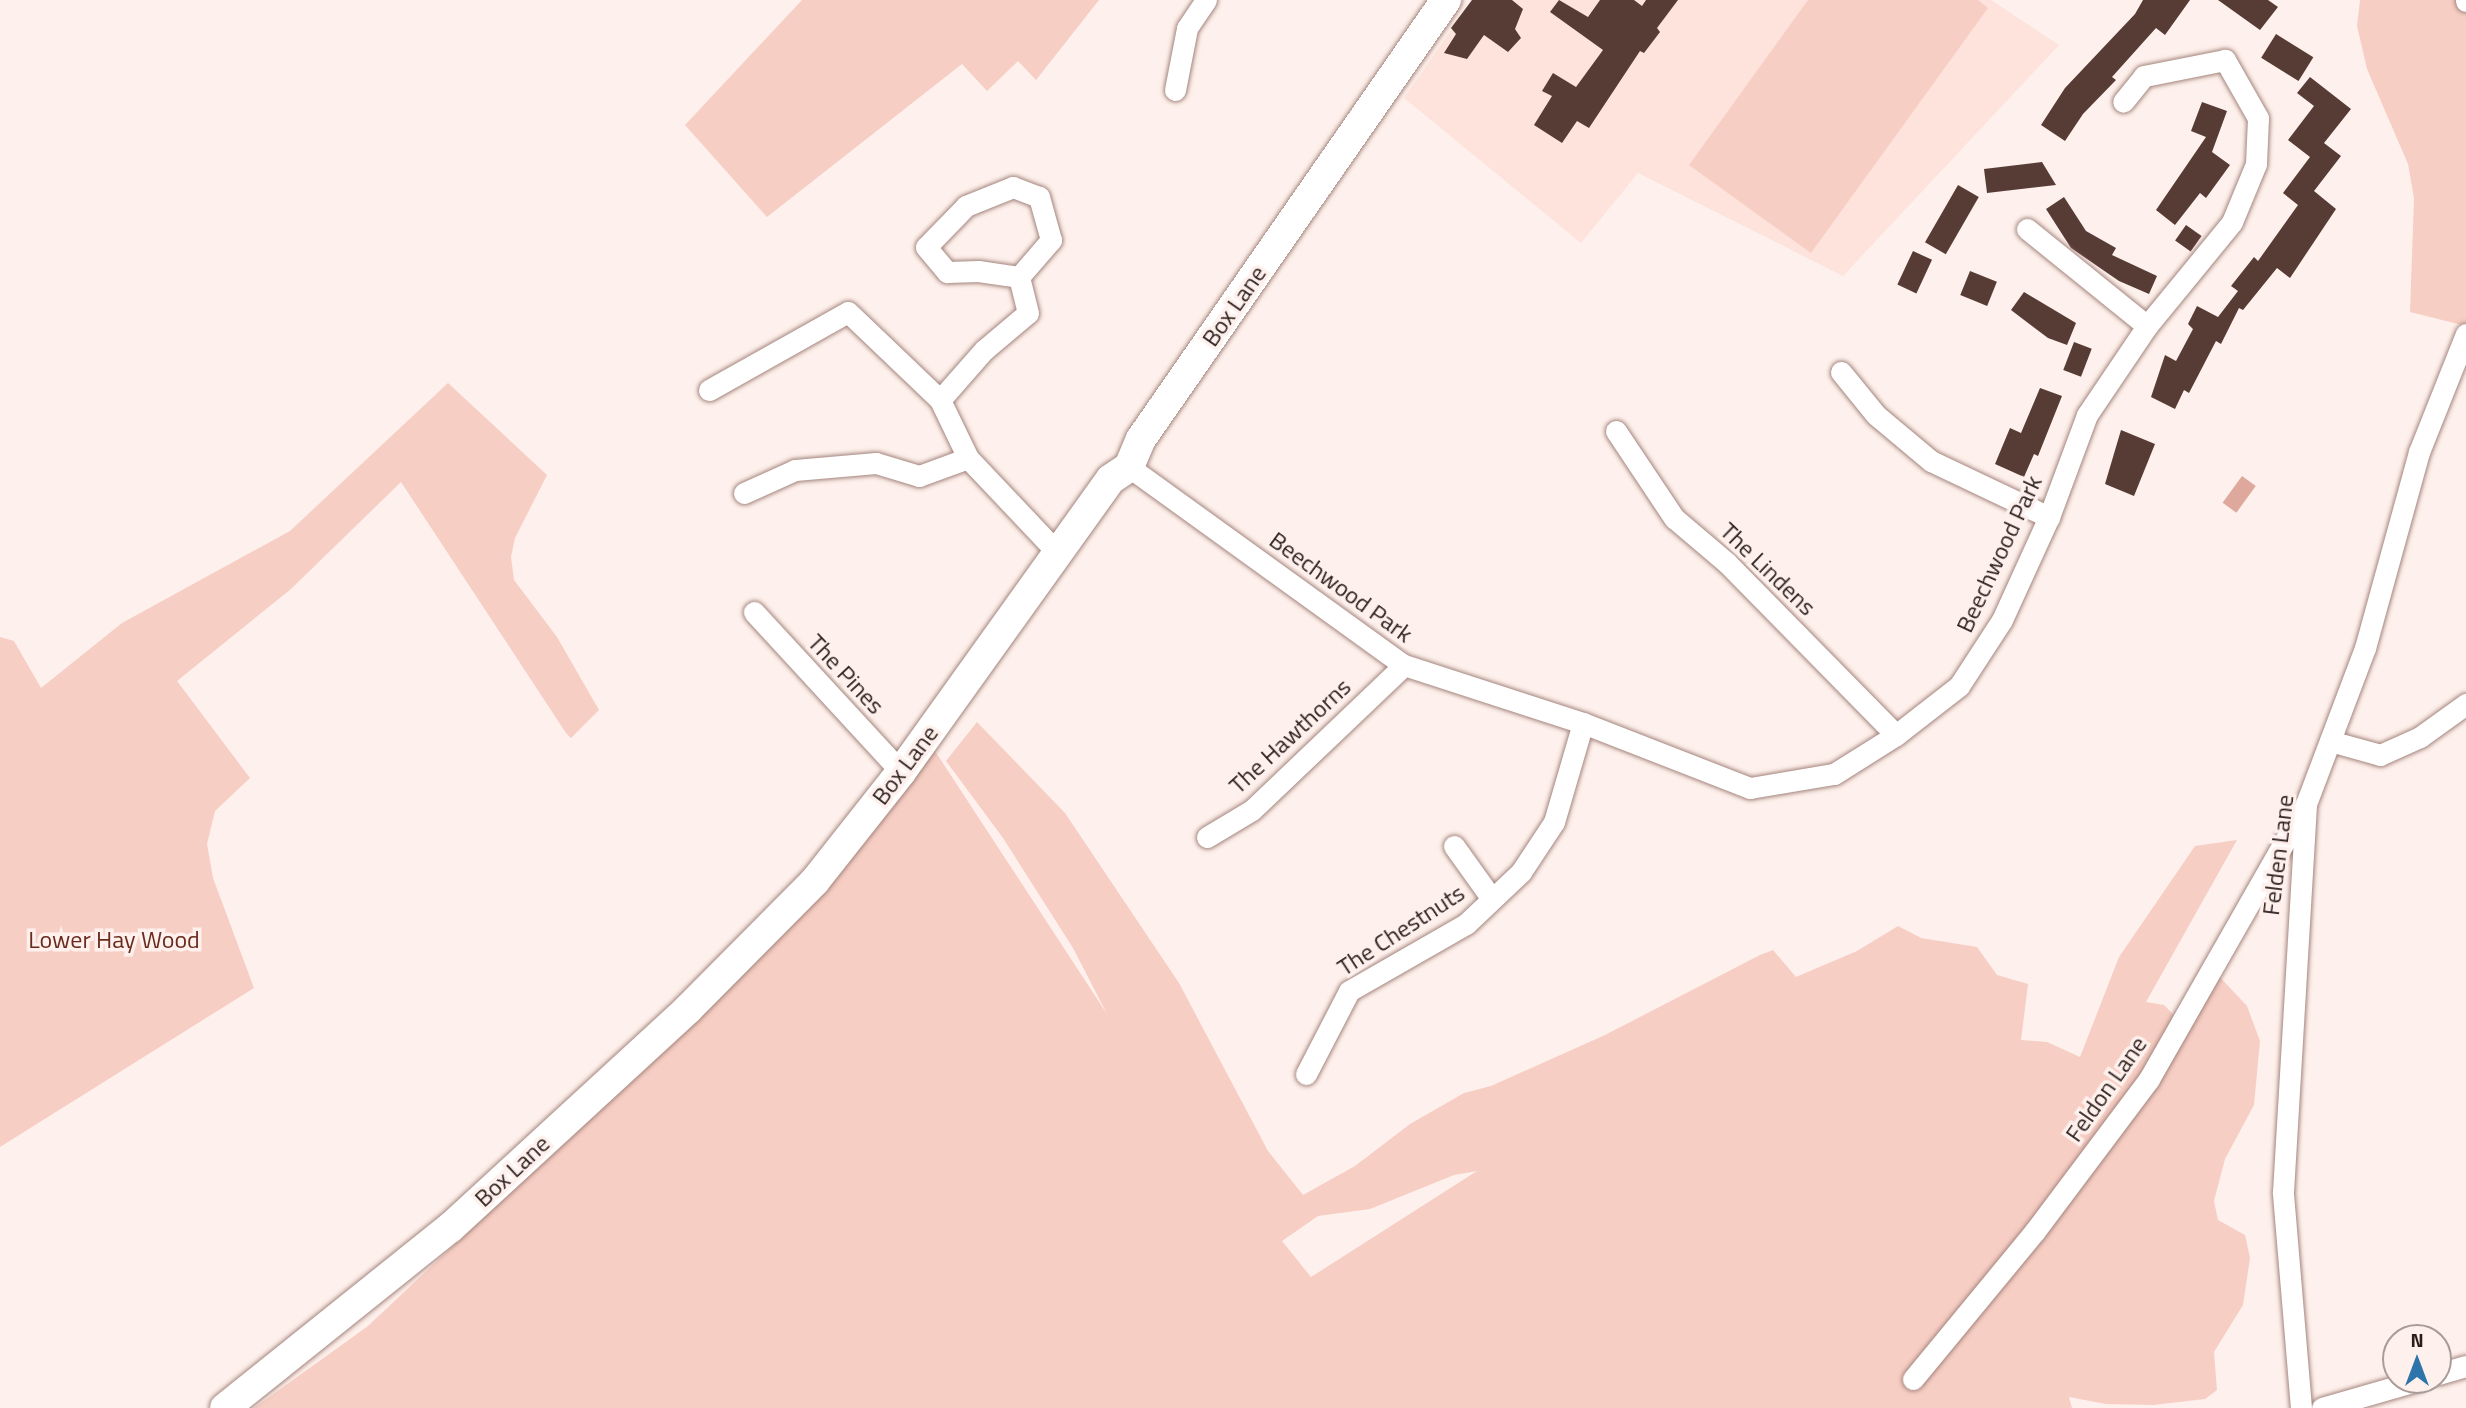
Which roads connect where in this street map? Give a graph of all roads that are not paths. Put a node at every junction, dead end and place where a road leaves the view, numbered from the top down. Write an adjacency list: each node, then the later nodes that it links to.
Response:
1 (1206, 0): 3 (street)
2 (1446, 0): 14 (main road, Box Lane)
3 (1175, 90)
4 (2123, 102): 7 (street, Beechwood Park)
5 (2027, 229): 7 (street)
6 (1019, 277): 6 (street); 11 (street)
7 (2147, 326): 16 (street, Beechwood Park)
8 (2466, 334): 23 (street, Felden Lane)
9 (1841, 372): 16 (street)
10 (709, 390): 11 (street)
11 (940, 400): 13 (street)
12 (1616, 431): 22 (street, The Lindens)
13 (968, 458): 15 (street); 17 (street)
14 (1129, 467): 17 (main road, Box Lane); 19 (street, Beechwood Park)
15 (744, 493)
16 (2049, 517): 22 (street, Beechwood Park)
17 (1057, 552): 24 (main road, Box Lane)
18 (754, 612): 24 (street, The Pines)
19 (1404, 665): 21 (street, Beechwood Park); 26 (street, The Hawthorns)
20 (2466, 704): 23 (street)
21 (1583, 723): 22 (street, Beechwood Park); 28 (street, The Chestnuts)
22 (1896, 735)
23 (2330, 741): 25 (street, Felden Lane)
24 (901, 772): 32 (main road, Box Lane)
25 (2306, 804): 30 (street, Feldon Lane); 33 (street, Felden Lane)
26 (1207, 837)
27 (1454, 846): 28 (street)
28 (1492, 899): 29 (street, The Chestnuts)
29 (1306, 1074)
30 (1913, 1379)
31 (2382, 1391): 34 (street)
32 (225, 1408)
33 (2301, 1408)
34 (2322, 1408)

